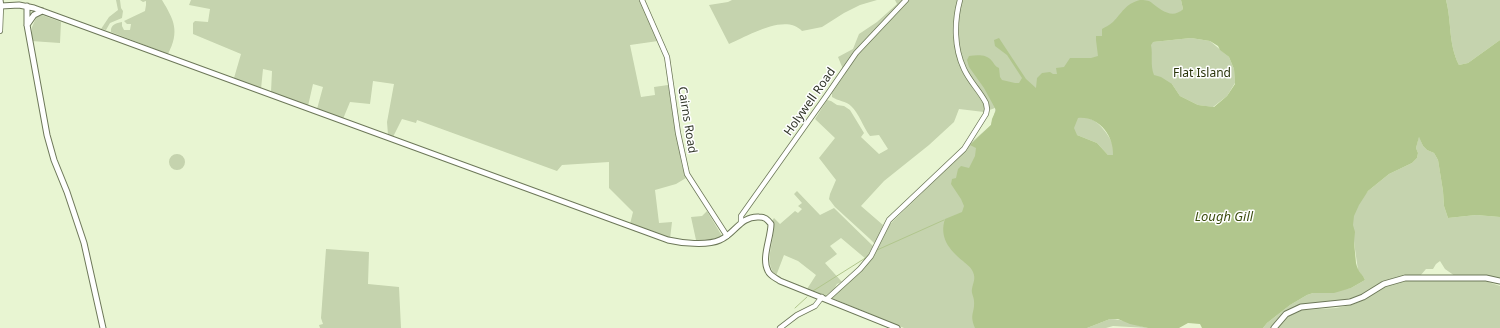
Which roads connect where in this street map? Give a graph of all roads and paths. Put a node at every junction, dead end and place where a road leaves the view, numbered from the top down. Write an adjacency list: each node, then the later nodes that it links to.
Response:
1 (0, 0): 5 (main road)
2 (642, 0): 11 (street, Cairns Road)
3 (906, 0): 10 (street, Holywell Road)
4 (960, 0): 13 (street)
5 (1, 6): 6 (main road); 9 (street)
6 (27, 6): 7 (main road); 8 (main road)
7 (42, 11): 8 (main road); 11 (main road)
8 (27, 25): 14 (main road)
9 (0, 31)
10 (741, 222): 11 (main road); 13 (main road)
11 (727, 236)
12 (1500, 281): 17 (main road)
13 (824, 298): 15 (street); 16 (main road)
14 (103, 328)
15 (780, 328)
16 (898, 328)
17 (1274, 328)

